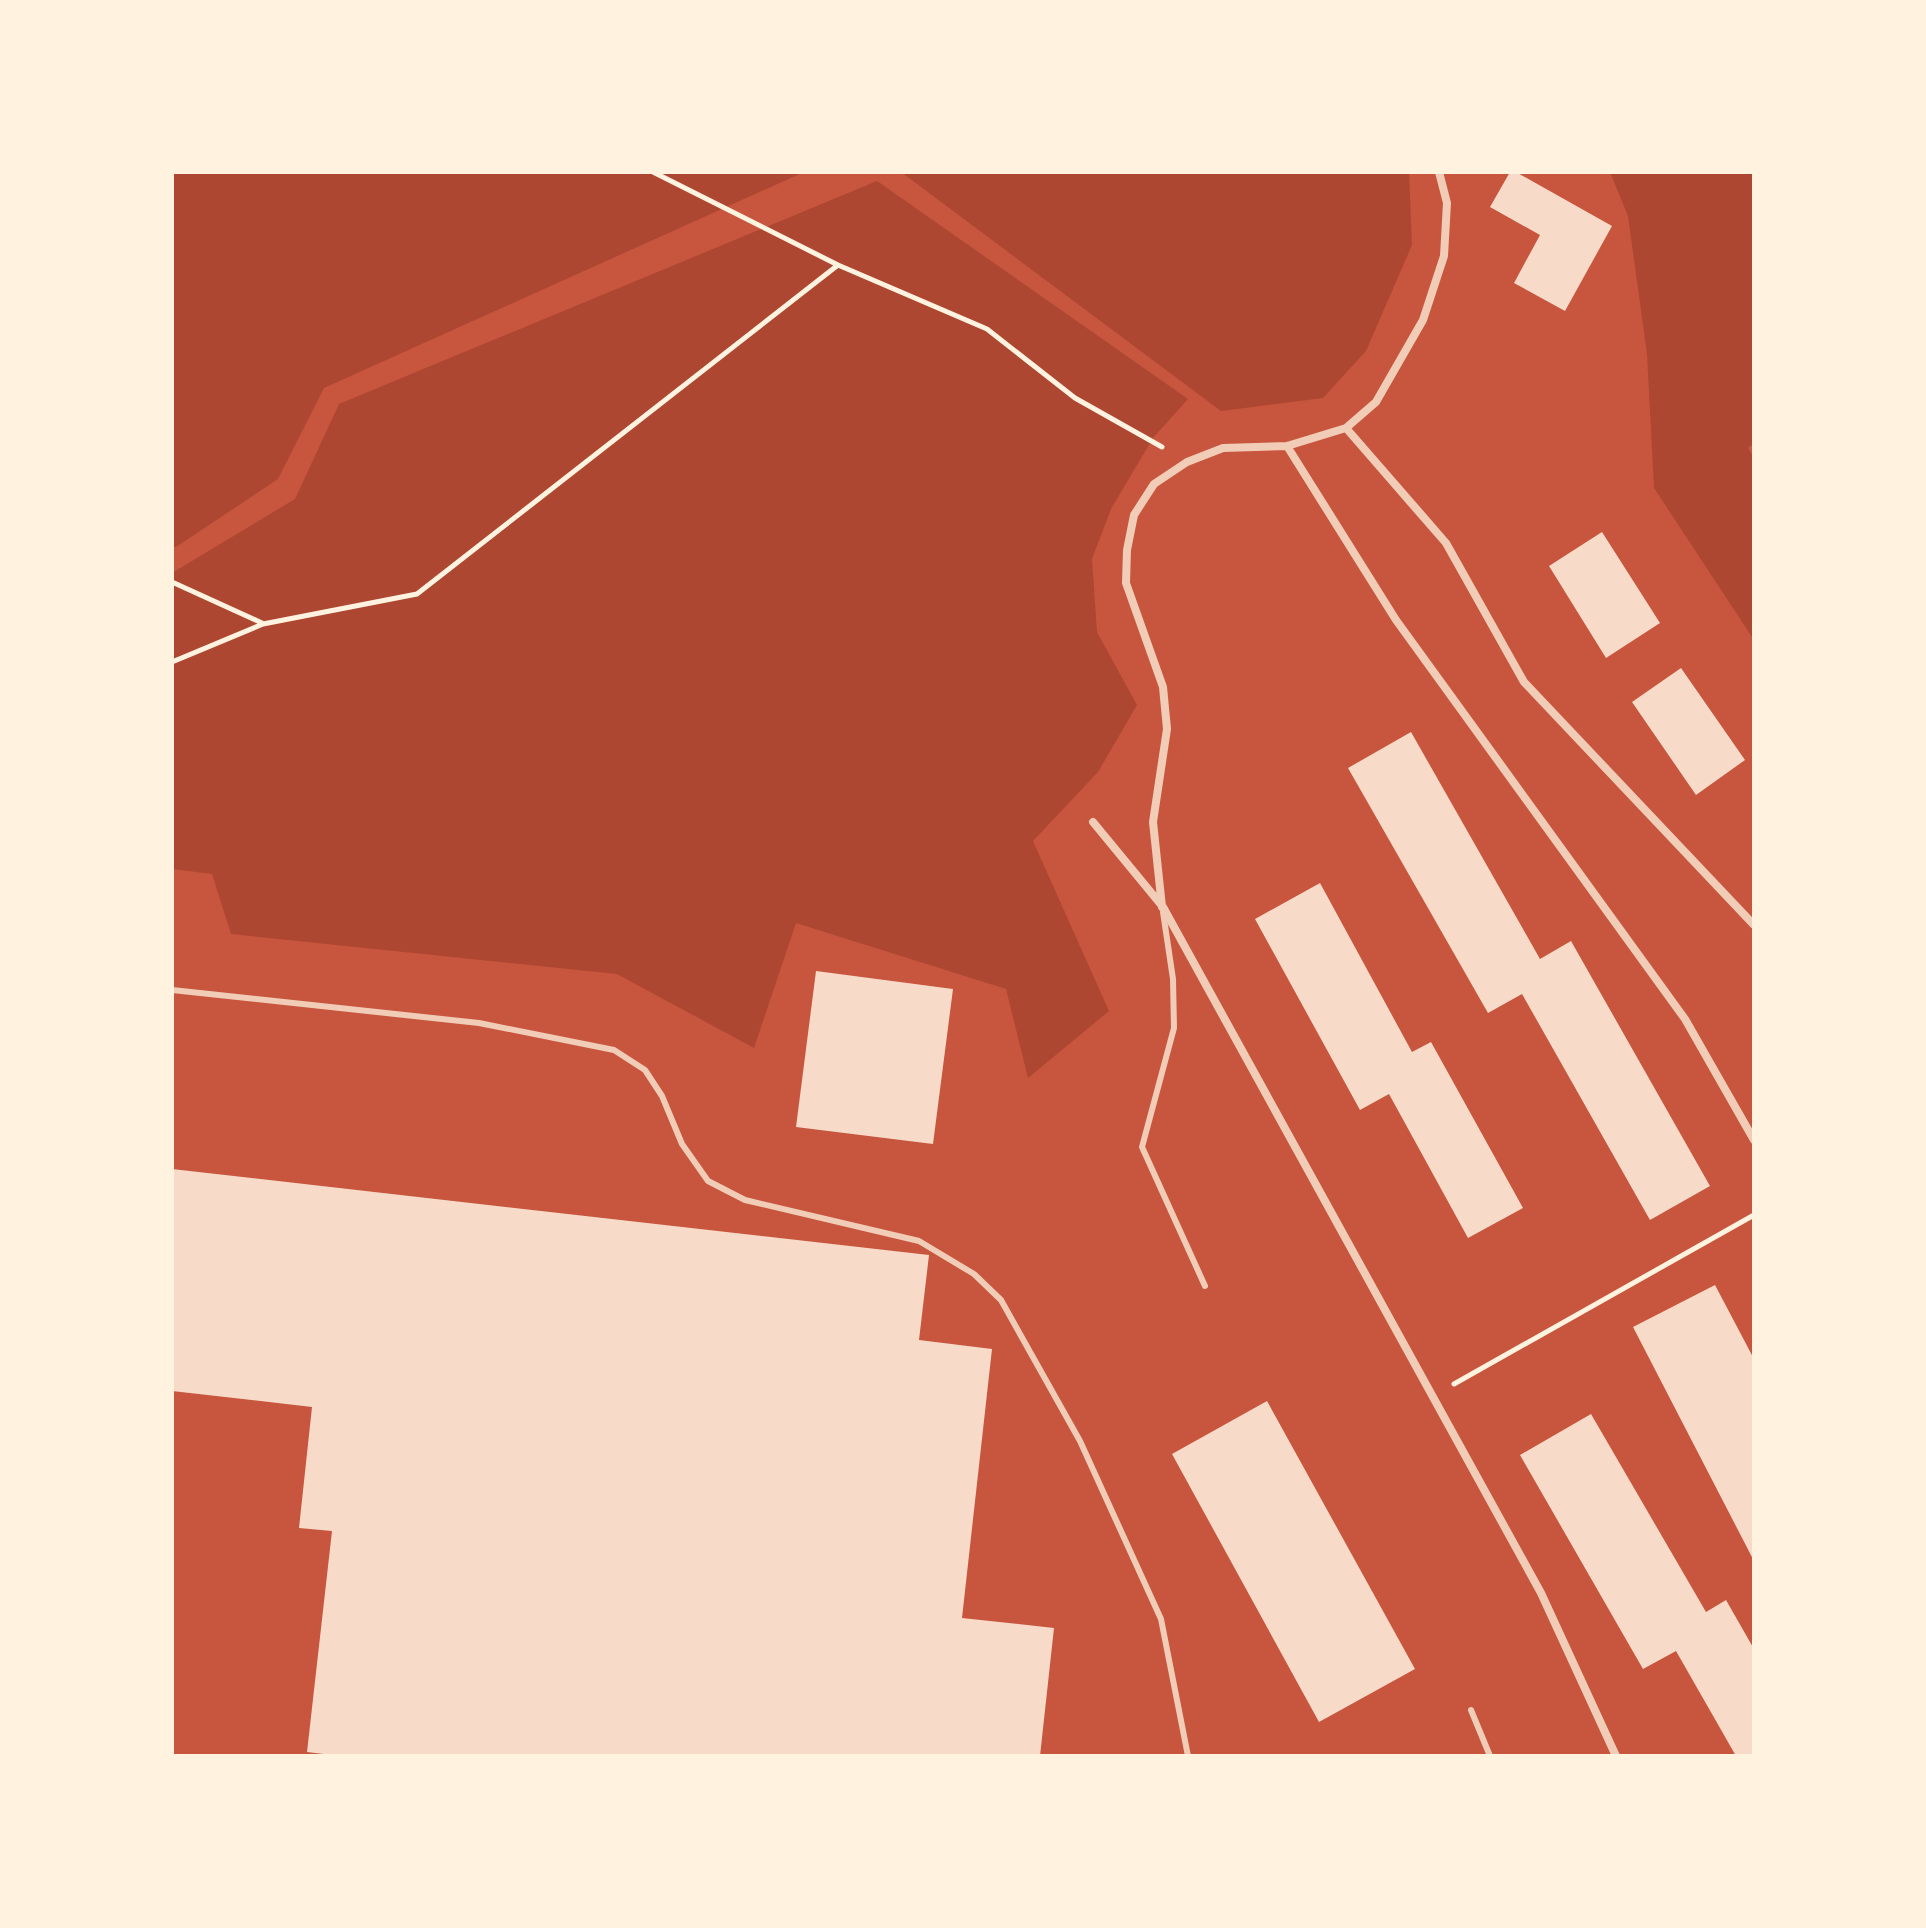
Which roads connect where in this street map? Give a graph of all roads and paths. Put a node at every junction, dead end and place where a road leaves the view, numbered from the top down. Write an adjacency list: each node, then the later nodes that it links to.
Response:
1 (653, 172): 3 (path)
2 (1439, 172): 4 (street)
3 (838, 265): 6 (path); 8 (path)
4 (1346, 428): 5 (street); 12 (street)
5 (1287, 446): 6 (street); 14 (street)
6 (1187, 462): 11 (street)
7 (172, 582): 8 (path)
8 (263, 624): 9 (path)
9 (172, 662)
10 (1093, 822): 11 (street)
11 (1163, 907): 16 (lane); 17 (street)
12 (1754, 925)
13 (172, 990): 19 (lane)
14 (1754, 1140)
15 (1754, 1215): 17 (path)
16 (1205, 1286)
17 (1432, 1396): 21 (street)
18 (1471, 1710): 20 (lane)
19 (1188, 1756)
20 (1490, 1756)
21 (1616, 1756)

